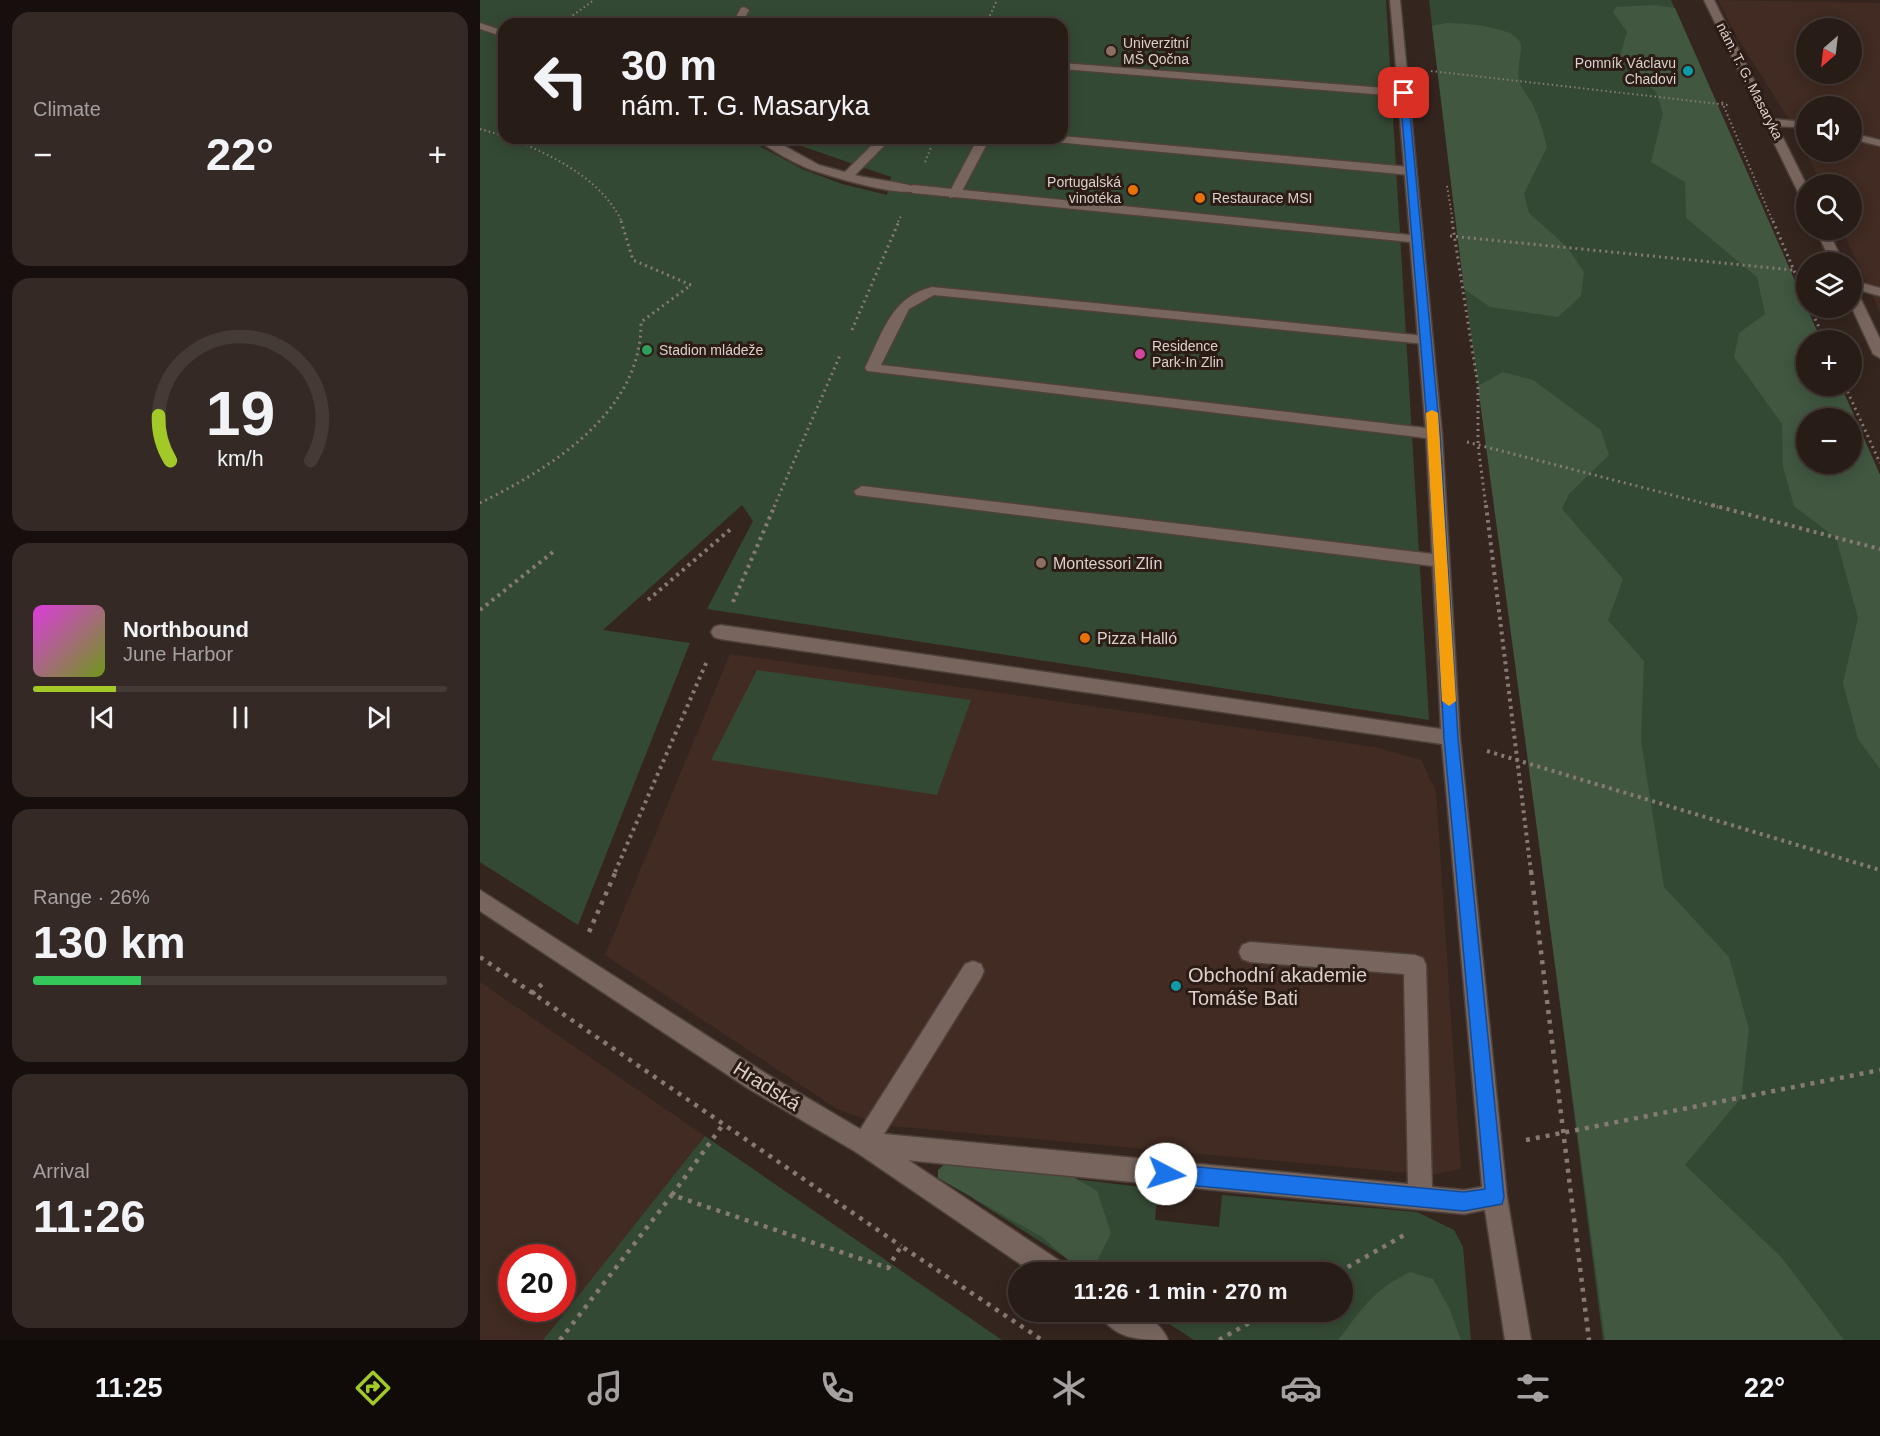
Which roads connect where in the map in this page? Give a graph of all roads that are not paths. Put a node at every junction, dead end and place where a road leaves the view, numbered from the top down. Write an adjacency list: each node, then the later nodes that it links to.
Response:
1 (1395, 0): 8 (street)
2 (1708, 0): 9 (street, nám. T. G. Masaryka)
3 (744, 10): 4 (street)
4 (740, 18)
5 (480, 26): 6 (street)
6 (498, 32)
7 (1068, 66): 8 (street)
8 (1404, 93): 17 (street)
9 (1771, 122): 10 (street); 18 (street, nám. T. G. Masaryka)
10 (1796, 124)
11 (1862, 139): 13 (street)
12 (1068, 140): 17 (street)
13 (1880, 143)
14 (773, 144): 19 (street)
15 (880, 144): 19 (street)
16 (981, 144): 20 (street)
17 (1410, 171): 21 (street)
18 (1796, 175)
19 (847, 176): 20 (street)
20 (954, 195): 21 (street)
21 (1415, 238): 25 (street)
22 (1862, 287): 23 (street)
23 (1880, 292)
24 (1862, 316): 26 (street)
25 (1425, 340): 27 (street); 27 (street)
26 (1880, 354)
27 (1434, 434): 29 (street)
28 (862, 491): 29 (street)
29 (1441, 561): 31 (street)
30 (720, 632): 31 (street)
31 (1451, 738): 36 (street)
32 (480, 899): 35 (street, Hradská)
33 (1250, 952): 37 (street)
34 (973, 970): 35 (street)
35 (864, 1144): 37 (street); 38 (street, Hradská)
36 (1495, 1197): 37 (street); 41 (street)
37 (1420, 1198)
38 (1039, 1262)
39 (1128, 1322): 40 (street)
40 (1155, 1340)
41 (1518, 1340)

